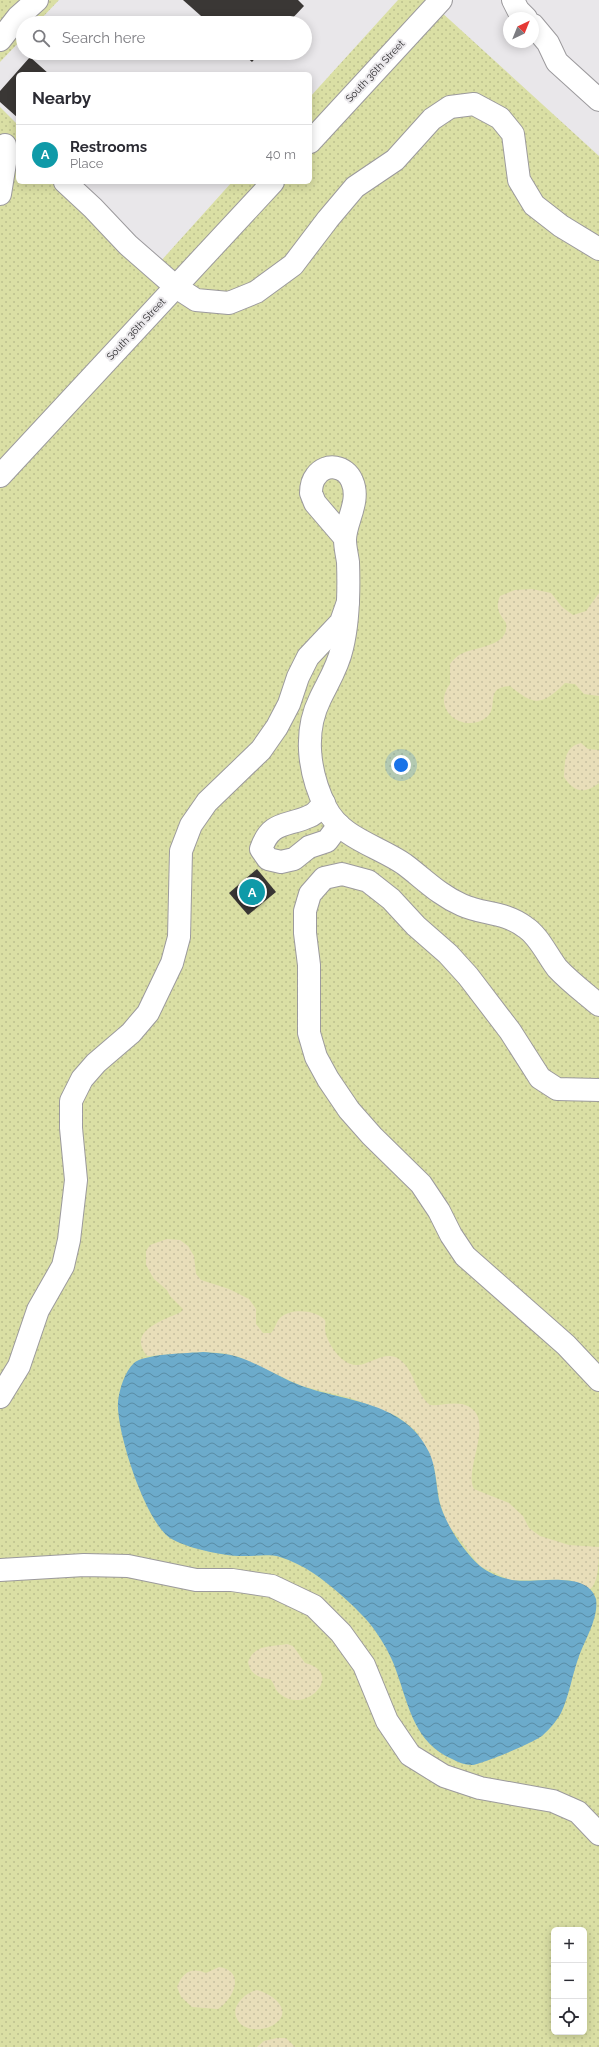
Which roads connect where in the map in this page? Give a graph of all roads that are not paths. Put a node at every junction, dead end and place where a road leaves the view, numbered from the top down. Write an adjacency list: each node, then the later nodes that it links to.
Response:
1 (37, 0): 5 (street)
2 (441, 0): 10 (street, South 36th Street)
3 (513, 0): 4 (street)
4 (520, 12)
5 (19, 16)
6 (16, 20): 8 (street)
7 (539, 32): 9 (street)
8 (0, 40)
9 (599, 100)
10 (312, 140)
11 (8, 147): 14 (street)
12 (67, 184): 16 (street)
13 (271, 184): 16 (street, South 36th Street)
14 (0, 194)
15 (599, 249): 16 (street)
16 (176, 287): 17 (street, South 36th Street)
17 (0, 476)
18 (345, 538): 19 (street)
19 (348, 602): 20 (street); 25 (street)
20 (324, 803): 21 (street); 21 (street)
21 (340, 825): 22 (street)
22 (599, 1006)
23 (599, 1090): 24 (street)
24 (599, 1380)
25 (0, 1397)
26 (0, 1570): 27 (street)
27 (599, 1834)

